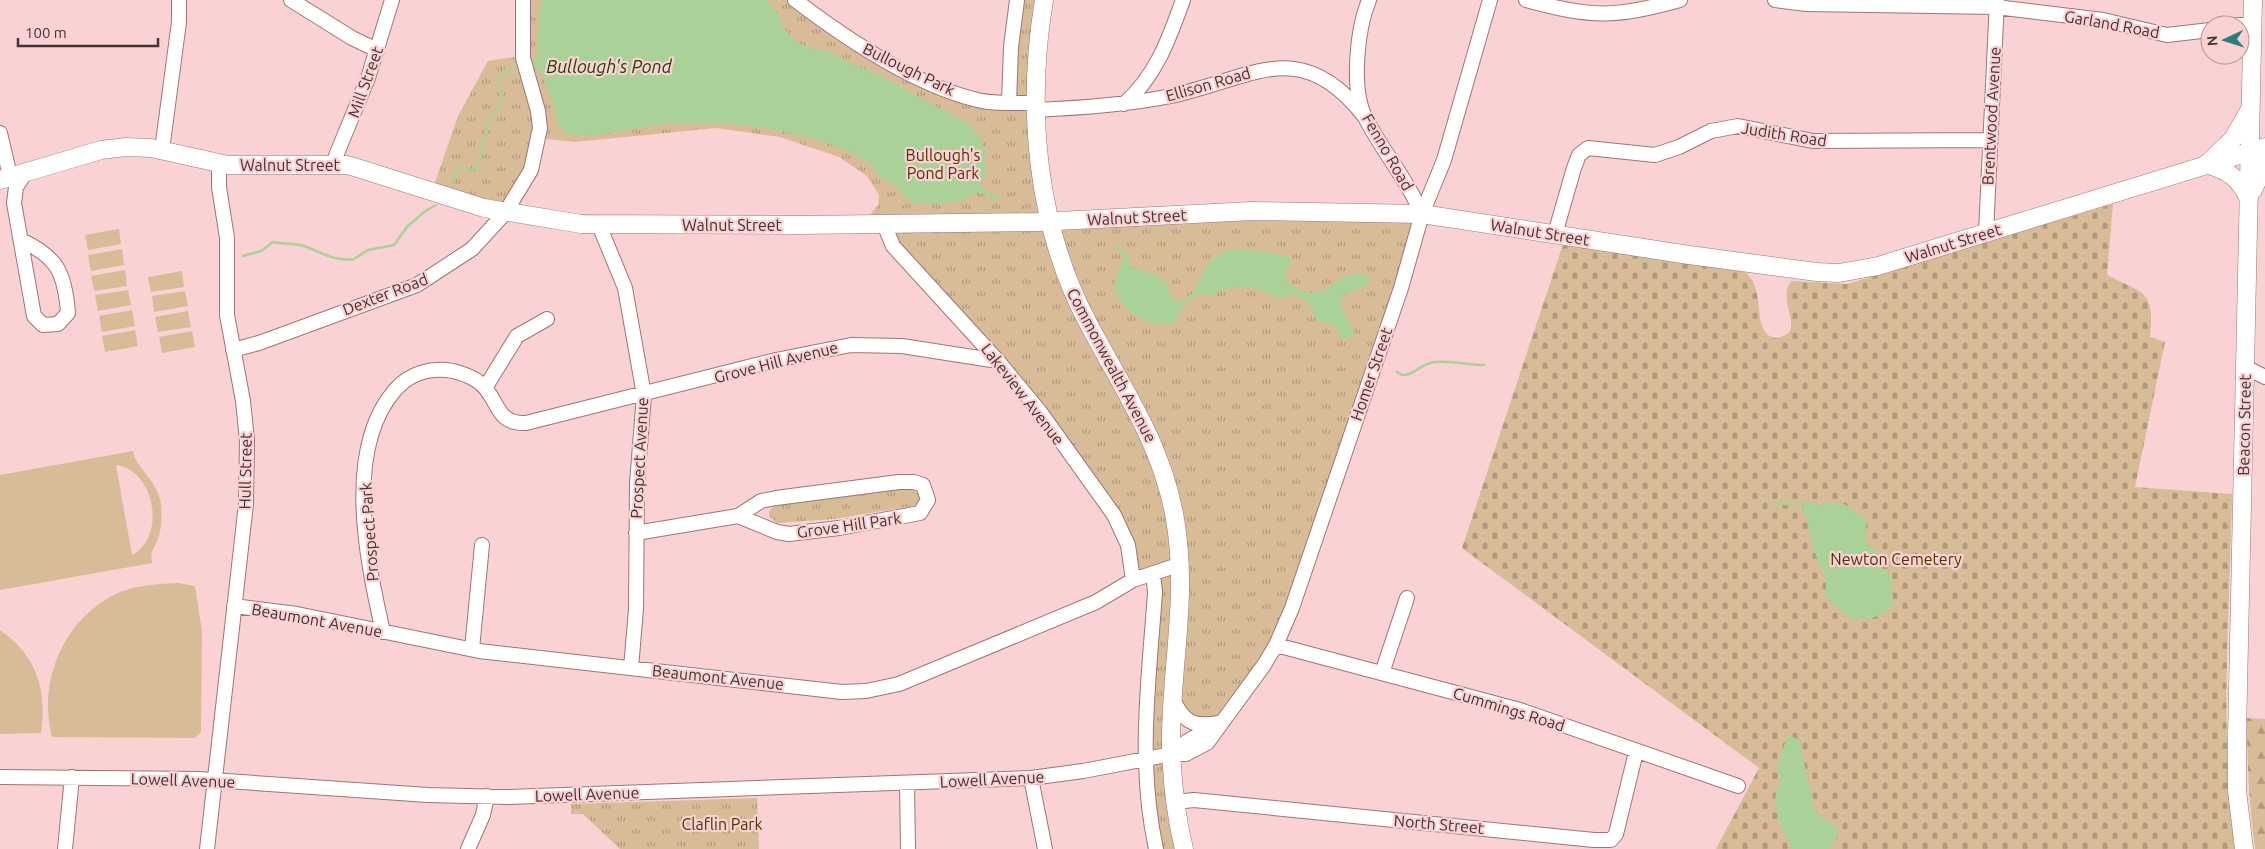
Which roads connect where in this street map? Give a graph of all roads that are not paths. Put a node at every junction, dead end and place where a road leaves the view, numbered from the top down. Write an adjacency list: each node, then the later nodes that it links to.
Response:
1 (179, 0): 29 (street)
2 (291, 0): 18 (street)
3 (392, 0): 18 (street, Mill Street)
4 (523, 0): 37 (street, Dexter Road)
5 (795, 0): 20 (street, Bullough Park)
6 (1017, 0): 20 (street)
7 (1044, 0): 23 (main road, Commonwealth Avenue)
8 (1183, 0): 21 (street)
9 (1369, 0): 24 (street, Fenno Road)
10 (1490, 0): 38 (street, Homer Street)
11 (1526, 0): 12 (street)
12 (1680, 0)
13 (1775, 0): 15 (street, Garland Road)
14 (2253, 0): 16 (main road, Beacon Street)
15 (1996, 4): 17 (street, Garland Road); 27 (street, Brentwood Avenue)
16 (2248, 15)
17 (2200, 31)
18 (377, 50): 30 (street, Mill Street)
19 (2248, 65): 22 (main road, Beacon Street)
20 (1009, 103): 23 (street, Bullough Park)
21 (1123, 105): 23 (street, Ellison Road); 24 (street, Ellison Road)
22 (2251, 106): 25 (main road); 28 (main road, Beacon Street); 32 (main road)
23 (1035, 107): 39 (main road, Commonwealth Avenue)
24 (1364, 116): 38 (street, Fenno Road)
25 (2265, 125)
26 (0, 133): 34 (street)
27 (1990, 140): 42 (street, Brentwood Avenue); 43 (street, Judith Road)
28 (2258, 149): 32 (main road, Walnut Street); 35 (main road, Beacon Street)
29 (162, 150): 31 (main road, Walnut Street); 34 (main road, Walnut Street)
30 (333, 163): 31 (main road, Walnut Street); 37 (main road, Walnut Street)
31 (219, 164): 46 (street, Hull Street)
32 (2206, 164): 35 (main road); 42 (main road, Walnut Street)
33 (2265, 164): 35 (main road)
34 (9, 178): 36 (street); 36 (street)
35 (2249, 199): 48 (main road, Beacon Street)
36 (14, 203): 44 (street)
37 (506, 213): 41 (main road, Walnut Street); 46 (street, Dexter Road)
38 (1422, 214): 39 (main road, Walnut Street); 43 (main road, Walnut Street); 62 (street, Homer Street)
39 (1049, 222): 40 (main road, Walnut Street); 56 (main road, Commonwealth Avenue)
40 (884, 224): 41 (main road, Walnut Street); 47 (street, Lakeview Avenue)
41 (599, 225): 51 (street, Prospect Avenue)
42 (1986, 232): 43 (main road, Walnut Street)
43 (1555, 234)
44 (21, 240): 44 (street)
45 (547, 319): 50 (street)
46 (233, 350): 60 (street, Hull Street)
47 (998, 361): 51 (street, Grove Hill Avenue); 58 (street, Lakeview Avenue)
48 (2245, 367): 49 (street); 86 (main road, Beacon Street)
49 (2265, 376)
50 (486, 388): 52 (street, Prospect Park); 61 (street, Prospect Park)
51 (644, 395): 52 (street, Grove Hill Avenue); 54 (street, Prospect Avenue)
52 (558, 417)
53 (738, 516): 53 (street, Grove Hill Park); 54 (street, Grove Hill Park)
54 (636, 533): 64 (street, Prospect Avenue)
55 (482, 546): 63 (street)
56 (1181, 564): 57 (street, Beaumont Avenue); 66 (main road, Commonwealth Avenue)
57 (1153, 574): 58 (street, Beaumont Avenue); 70 (street)
58 (1133, 580): 64 (street, Beaumont Avenue)
59 (1407, 598): 65 (street)
60 (234, 606): 61 (street, Beaumont Avenue); 74 (street, Hull Street)
61 (383, 632): 63 (street, Beaumont Avenue)
62 (1276, 645): 65 (street, Cummings Road); 67 (street, Homer Street)
63 (472, 649): 64 (street, Beaumont Avenue)
64 (631, 668)
65 (1382, 673): 68 (street, Cummings Road)
66 (1173, 699): 67 (street); 69 (main road, Commonwealth Avenue)
67 (1218, 726): 69 (street)
68 (1636, 752): 76 (street, Cummings Road); 78 (street, North Street)
69 (1172, 754): 70 (street, Lowell Avenue); 78 (main road, Commonwealth Avenue)
70 (1145, 759): 73 (street, Lowell Avenue); 84 (street)
71 (0, 777): 72 (street, Lowell Avenue)
72 (72, 777): 74 (street, Lowell Avenue); 79 (street)
73 (1031, 778): 75 (street, Lowell Avenue); 83 (street)
74 (215, 780): 77 (street, Lowell Avenue); 80 (street, Hull Street)
75 (907, 783): 77 (street, Lowell Avenue); 82 (street)
76 (1738, 786)
77 (487, 796): 81 (street)
78 (1175, 802): 85 (main road, Commonwealth Avenue)
79 (66, 849)
80 (207, 849)
81 (468, 849)
82 (908, 849)
83 (1044, 849)
84 (1156, 849)
85 (1184, 849)
86 (2244, 849)

